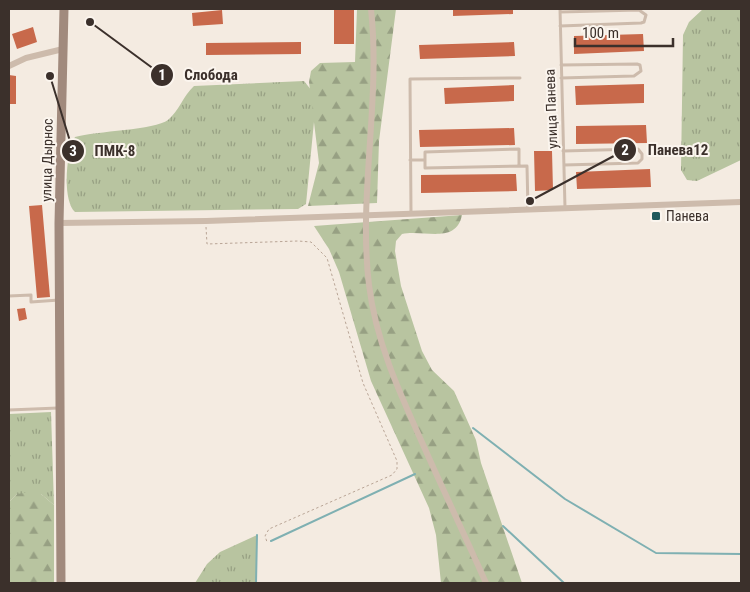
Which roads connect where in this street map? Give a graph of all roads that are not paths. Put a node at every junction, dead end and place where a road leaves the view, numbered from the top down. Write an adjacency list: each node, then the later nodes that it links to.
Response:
1 (64, 9): 5 (main road, улица Дырнос)
2 (371, 9): 19 (street)
3 (560, 10): 4 (lane, улица Панева); 4 (lane)
4 (560, 26): 6 (lane, улица Панева)
5 (63, 49): 7 (street); 20 (main road, улица Дырнос)
6 (561, 64): 9 (lane, улица Панева); 9 (lane)
7 (9, 66)
8 (520, 78): 11 (lane)
9 (561, 78): 10 (lane, улица Панева)
10 (563, 151): 13 (lane, улица Панева); 13 (lane)
11 (410, 160): 12 (lane); 18 (lane)
12 (425, 160): 14 (lane); 14 (lane)
13 (564, 165): 16 (lane, улица Панева)
14 (519, 166): 17 (lane)
15 (741, 202): 16 (street)
16 (565, 209): 17 (street)
17 (528, 211): 18 (street)
18 (411, 213): 19 (street)
19 (368, 214): 20 (street); 26 (street)
20 (59, 223): 22 (main road, улица Дырнос)
21 (9, 296): 22 (lane)
22 (59, 300): 23 (main road, улица Дырнос)
23 (60, 408): 24 (lane); 25 (main road, улица Дырнос)
24 (9, 410)
25 (61, 583)
26 (486, 583)

